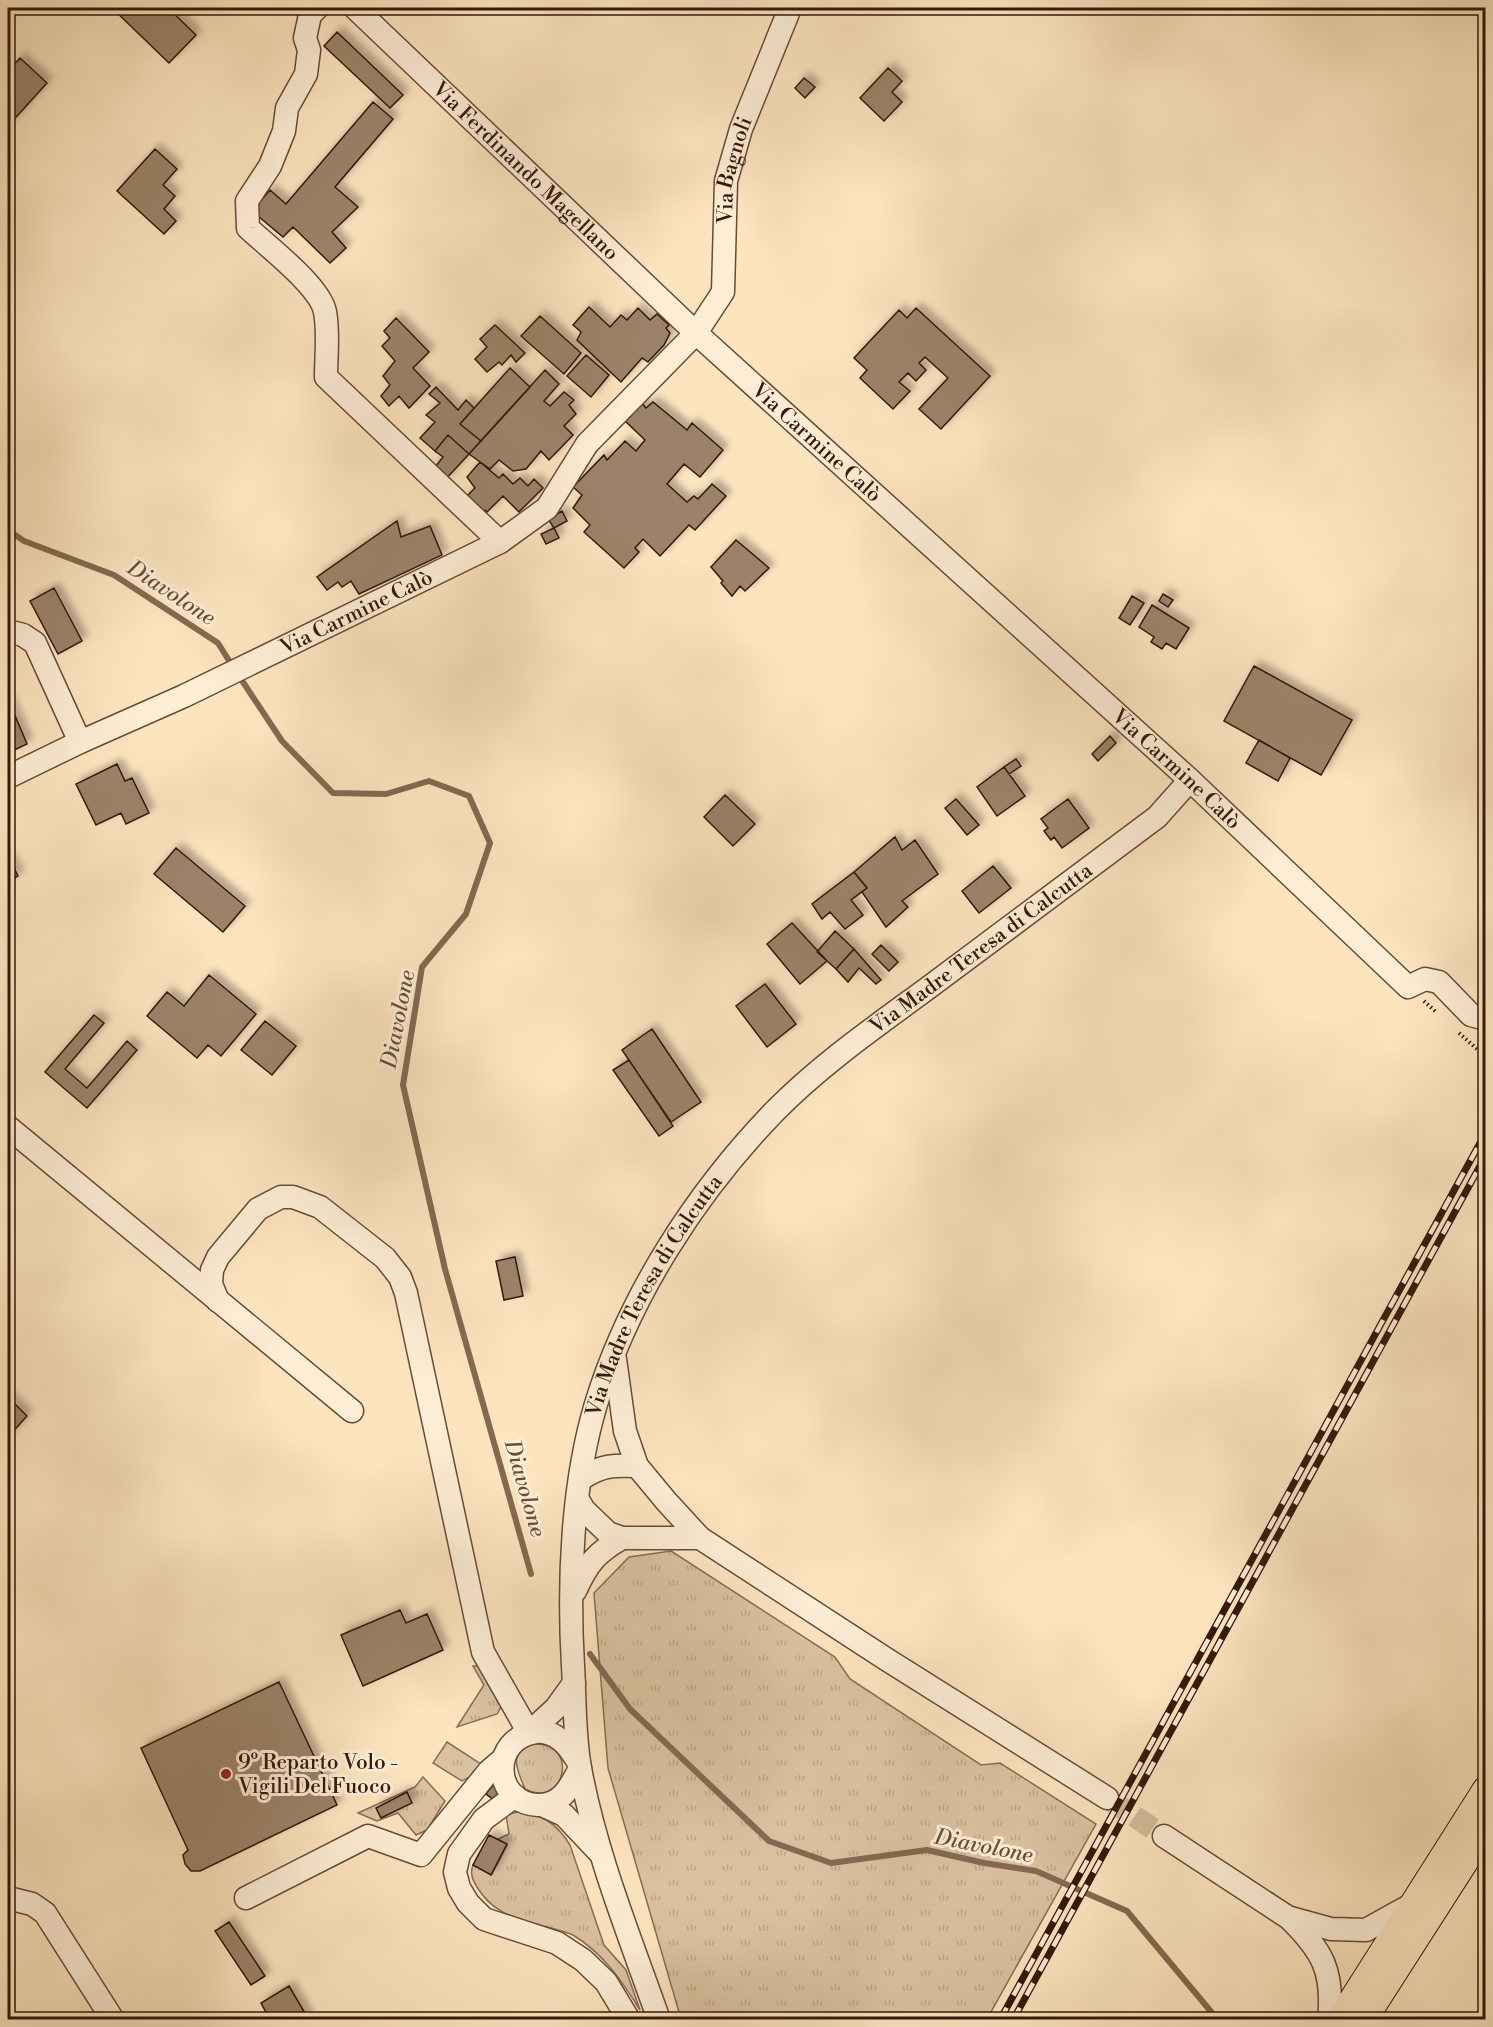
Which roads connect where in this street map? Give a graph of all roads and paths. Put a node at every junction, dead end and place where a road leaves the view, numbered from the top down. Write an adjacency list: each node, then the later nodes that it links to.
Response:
1 (316, 8): 5 (street)
2 (355, 8): 4 (street, Via Ferdinando Magellano)
3 (790, 8): 4 (street, Via Bagnoli)
4 (696, 333): 5 (street, Via Carmine Calò); 9 (street, Via Carmine Calò)
5 (500, 543): 7 (street, Via Carmine Calò)
6 (8, 631): 7 (street)
7 (80, 742): 8 (street, Via Carmine Calò)
8 (8, 777)
9 (1190, 780): 10 (street, Via Carmine Calò); 15 (street, Via Madre Teresa di Calcutta)
10 (1485, 1019)
11 (1479, 1052): 12 (path)
12 (1485, 1057)
13 (8, 1127): 14 (street)
14 (218, 1301): 16 (street); 23 (street)
15 (615, 1354): 17 (street); 18 (street, Via Madre Teresa di Calcutta)
16 (352, 1411)
17 (637, 1466): 18 (street); 20 (street)
18 (579, 1489): 19 (street); 21 (street, Via Madre Teresa di Calcutta)
19 (622, 1538): 20 (street); 21 (street)
20 (700, 1538): 28 (street)
21 (572, 1597): 22 (street, Via Madre Teresa di Calcutta)
22 (574, 1683): 23 (street); 25 (street, Via Madre Teresa di Calcutta)
23 (529, 1733): 24 (street); 25 (street)
24 (503, 1759): 27 (street); 34 (street)
25 (580, 1766): 29 (street); 32 (street, Via Madre Teresa di Calcutta)
26 (1485, 1790): 35 (main road)
27 (515, 1796): 29 (street); 38 (street)
28 (1107, 1798)
29 (542, 1805): 32 (street)
30 (1485, 1828): 42 (main road)
31 (1164, 1836): 36 (street)
32 (600, 1855): 39 (street, Via Madre Teresa di Calcutta)
33 (8, 1898): 37 (street)
34 (246, 1898)
35 (1413, 1904): 36 (street); 41 (main road)
36 (1289, 1918): 40 (street)
37 (112, 2019)
38 (629, 2019)
39 (659, 2019)
40 (1329, 2019)
41 (1340, 2019)
42 (1363, 2019)

